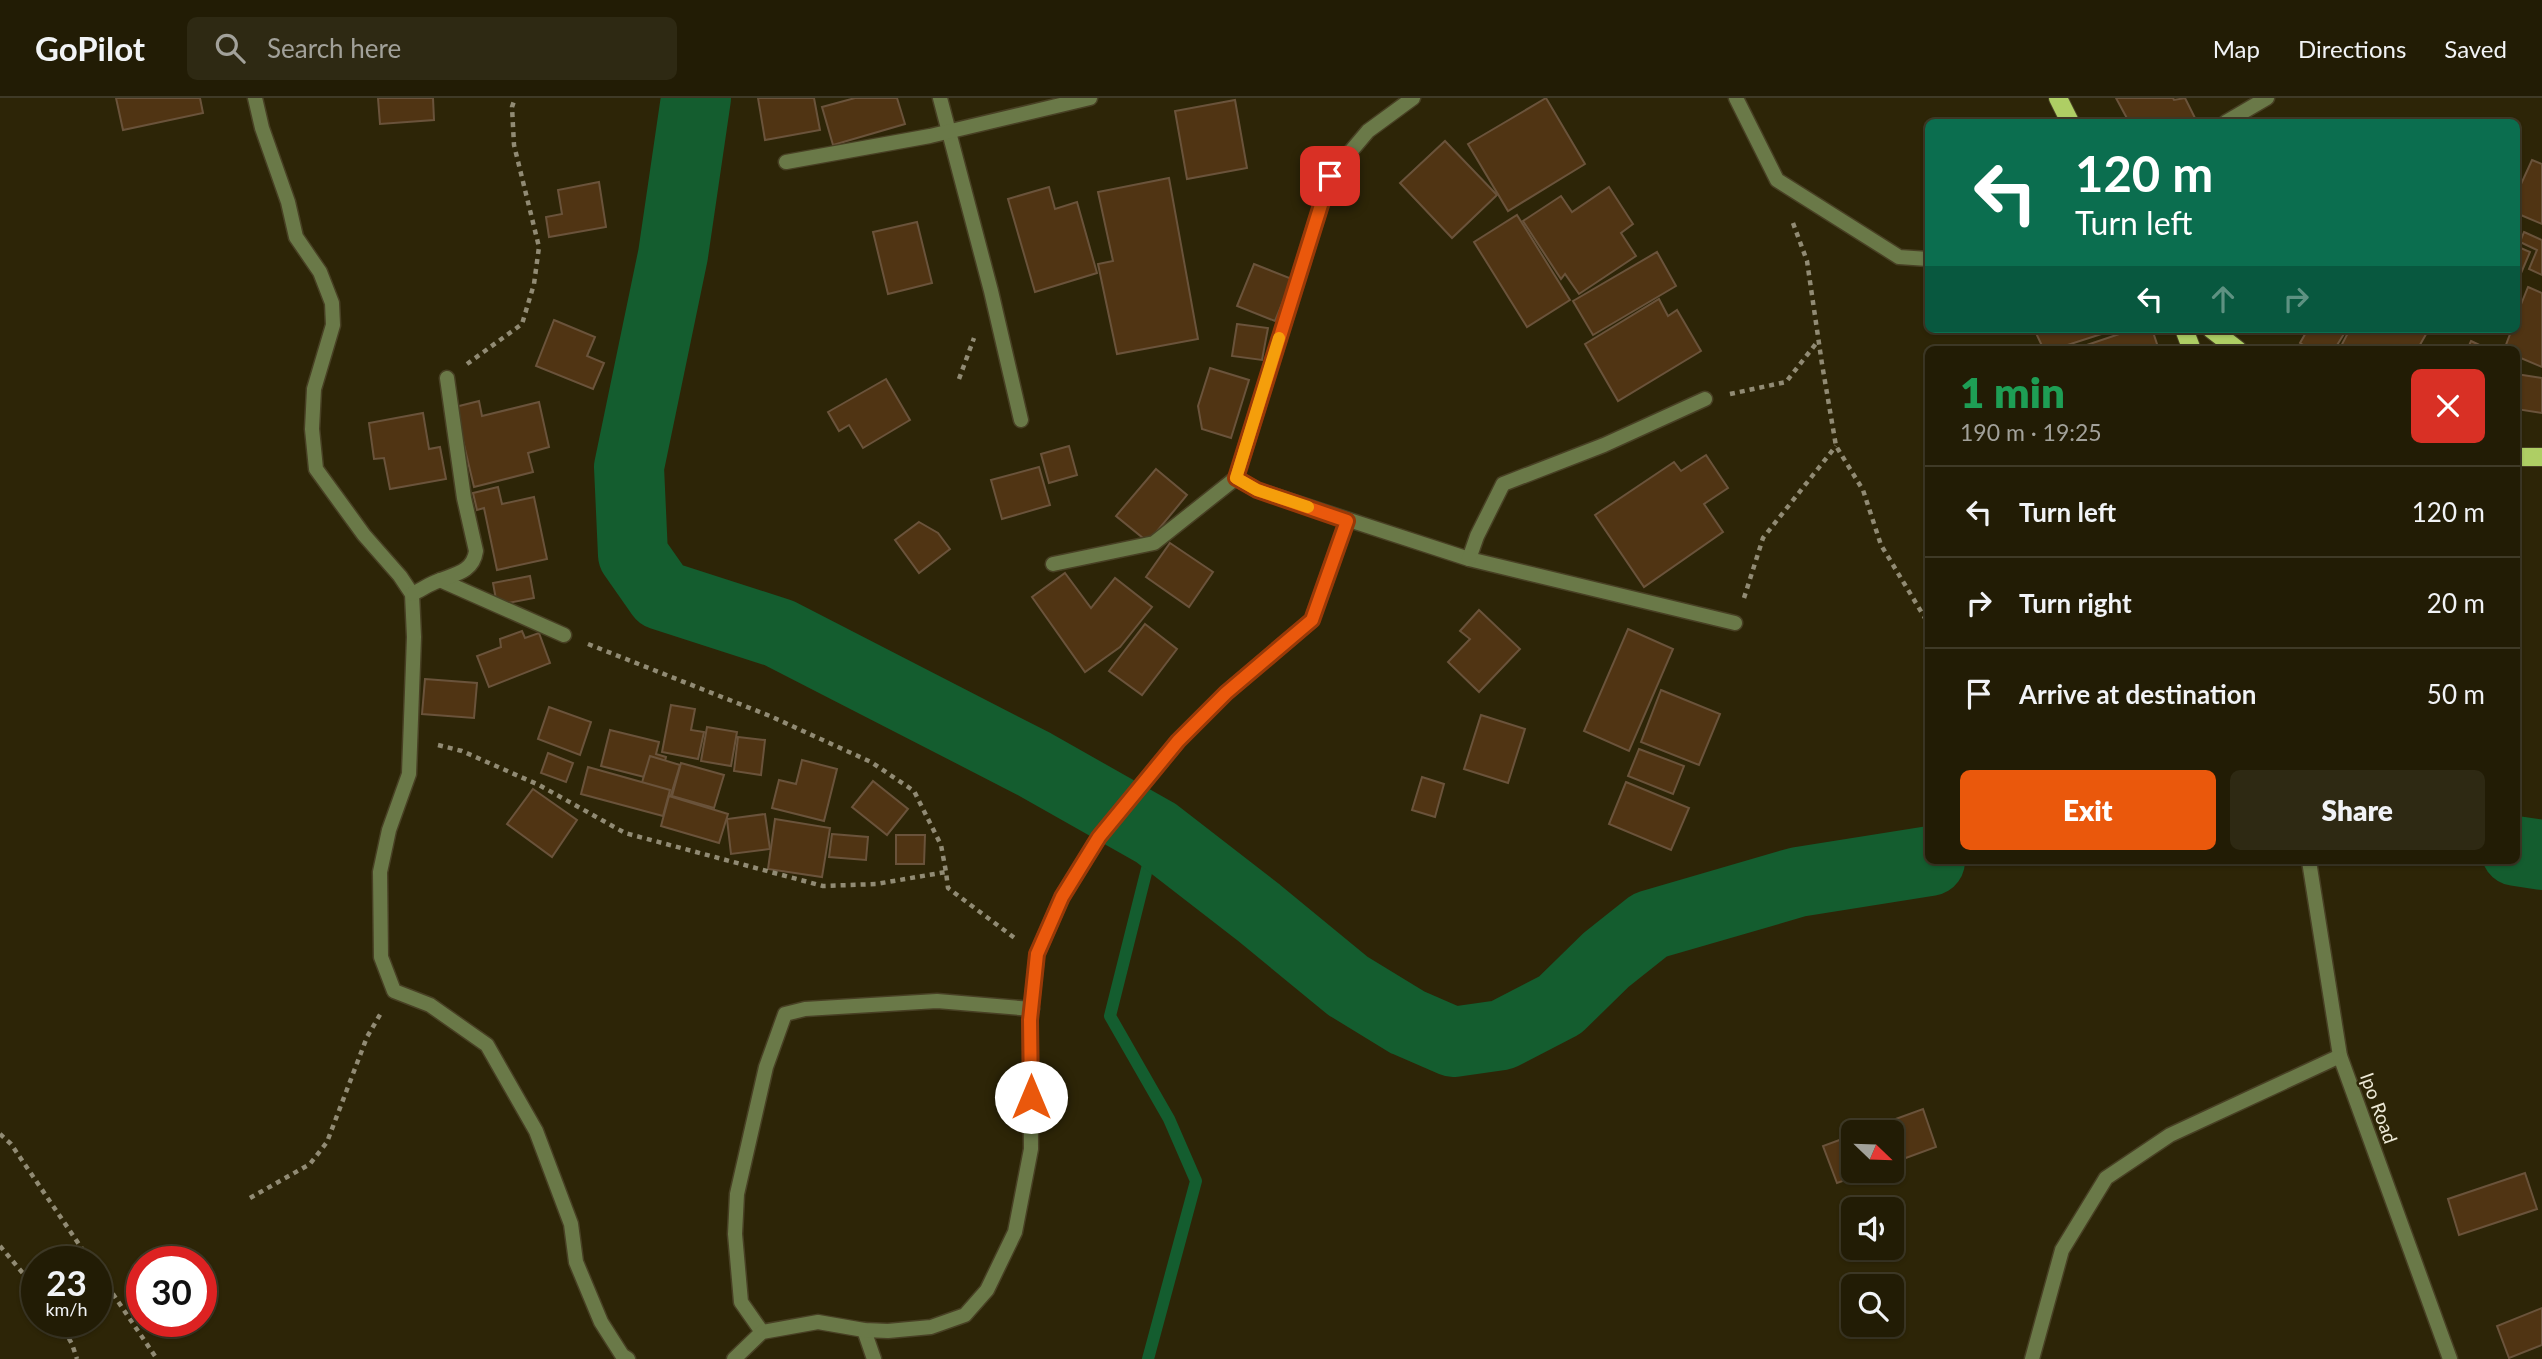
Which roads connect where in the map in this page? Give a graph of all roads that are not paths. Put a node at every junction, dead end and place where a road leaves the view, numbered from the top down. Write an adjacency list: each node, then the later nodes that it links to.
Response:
1 (255, 98): 25 (street)
2 (940, 98): 10 (street)
3 (1090, 98): 10 (street)
4 (1413, 98): 20 (street)
5 (1736, 98): 12 (street)
6 (2058, 98): 8 (main road)
7 (2267, 98): 9 (street)
8 (2068, 119)
9 (2231, 119)
10 (950, 131): 11 (street); 17 (street)
11 (786, 162)
12 (1925, 258)
13 (2216, 333): 14 (main road)
14 (2233, 346)
15 (447, 378): 24 (street)
16 (1705, 399): 22 (street)
17 (1021, 420)
18 (2520, 457): 19 (main road)
19 (2542, 457)
20 (1236, 478): 21 (street); 23 (street)
21 (1347, 521): 22 (street); 29 (street)
22 (1469, 559): 26 (street)
23 (1053, 564)
24 (440, 580): 25 (street); 27 (street)
25 (412, 594): 33 (street)
26 (1735, 623)
27 (564, 635)
28 (2309, 864): 30 (street, Ipo Road)
29 (1032, 1009): 31 (street); 32 (street)
30 (2340, 1056): 36 (street); 37 (street, Ipo Road)
31 (864, 1330): 32 (street); 35 (street)
32 (762, 1332): 34 (street)
33 (628, 1359)
34 (734, 1359)
35 (874, 1359)
36 (2032, 1359)
37 (2450, 1359)

